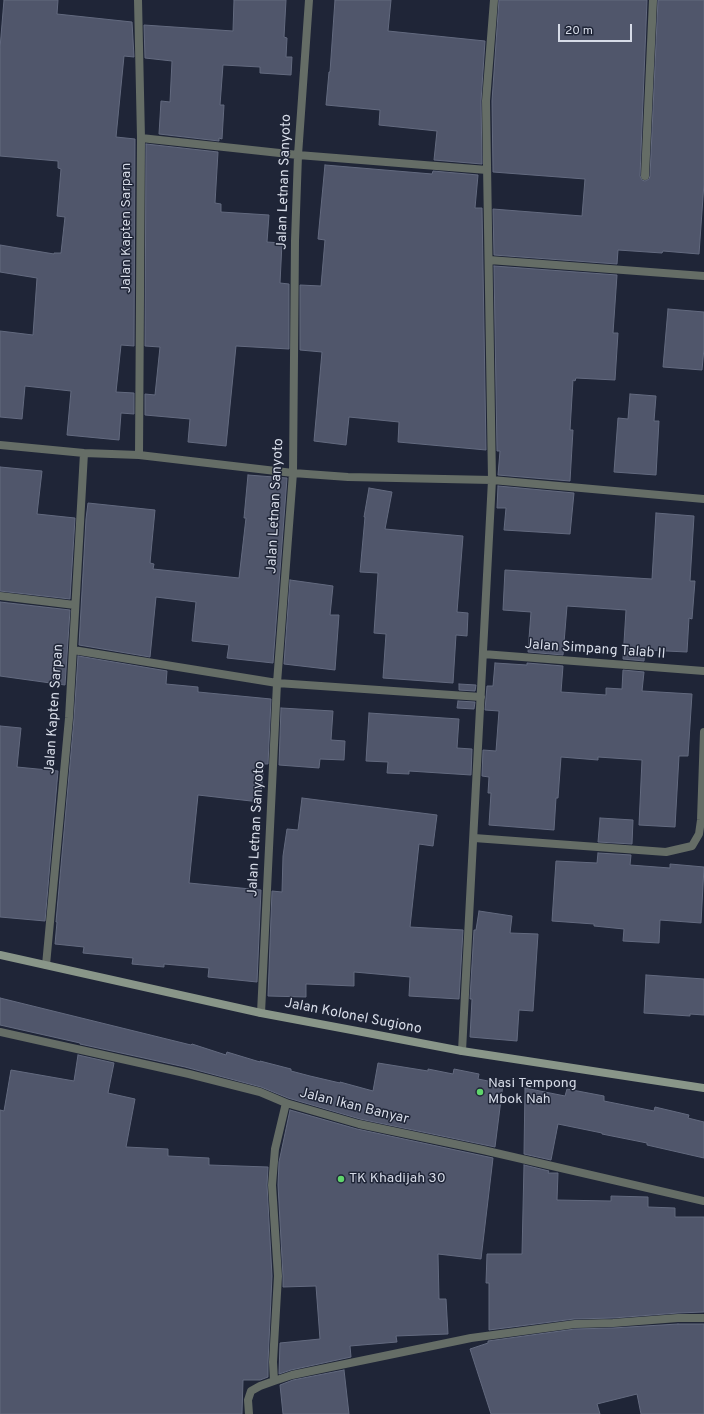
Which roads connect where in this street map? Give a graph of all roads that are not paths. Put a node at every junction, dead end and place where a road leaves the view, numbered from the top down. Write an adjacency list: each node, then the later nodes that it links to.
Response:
1 (138, 0): 5 (street, Jalan Kapten Sarpan)
2 (309, 0): 6 (street, Jalan Letnan Sanyoto)
3 (494, 0): 7 (street)
4 (653, 0): 8 (street)
5 (141, 138): 6 (street); 13 (street, Jalan Kapten Sarpan)
6 (298, 155): 7 (street); 14 (street, Jalan Letnan Sanyoto)
7 (487, 170): 9 (street)
8 (645, 176)
9 (489, 260): 10 (street); 15 (street)
10 (704, 276)
11 (0, 445): 12 (street)
12 (84, 453): 13 (street); 18 (street, Jalan Kapten Sarpan)
13 (139, 455): 14 (street)
14 (293, 473): 15 (street); 22 (street, Jalan Letnan Sanyoto)
15 (492, 480): 16 (street); 20 (street)
16 (704, 499)
17 (0, 596): 18 (street)
18 (75, 605): 19 (street, Jalan Kapten Sarpan)
19 (73, 650): 22 (street); 27 (street, Jalan Kapten Sarpan)
20 (483, 654): 21 (street, Jalan Simpang Talab II); 23 (street)
21 (704, 671)
22 (278, 683): 23 (street); 28 (street, Jalan Letnan Sanyoto)
23 (481, 698): 25 (street)
24 (704, 732): 25 (street)
25 (474, 838): 30 (street)
26 (0, 955): 27 (main road, Jalan Kolonel Sugiono)
27 (46, 965): 28 (main road, Jalan Kolonel Sugiono)
28 (261, 1013): 30 (main road, Jalan Kolonel Sugiono)
29 (0, 1032): 32 (street, Jalan Ikan Banyar)
30 (462, 1051): 31 (main road, Jalan Kolonel Sugiono)
31 (704, 1088)
32 (286, 1103): 33 (street, Jalan Ikan Banyar); 35 (street)
33 (704, 1200)
34 (704, 1318): 35 (street)
35 (274, 1381): 36 (street)
36 (249, 1414)

